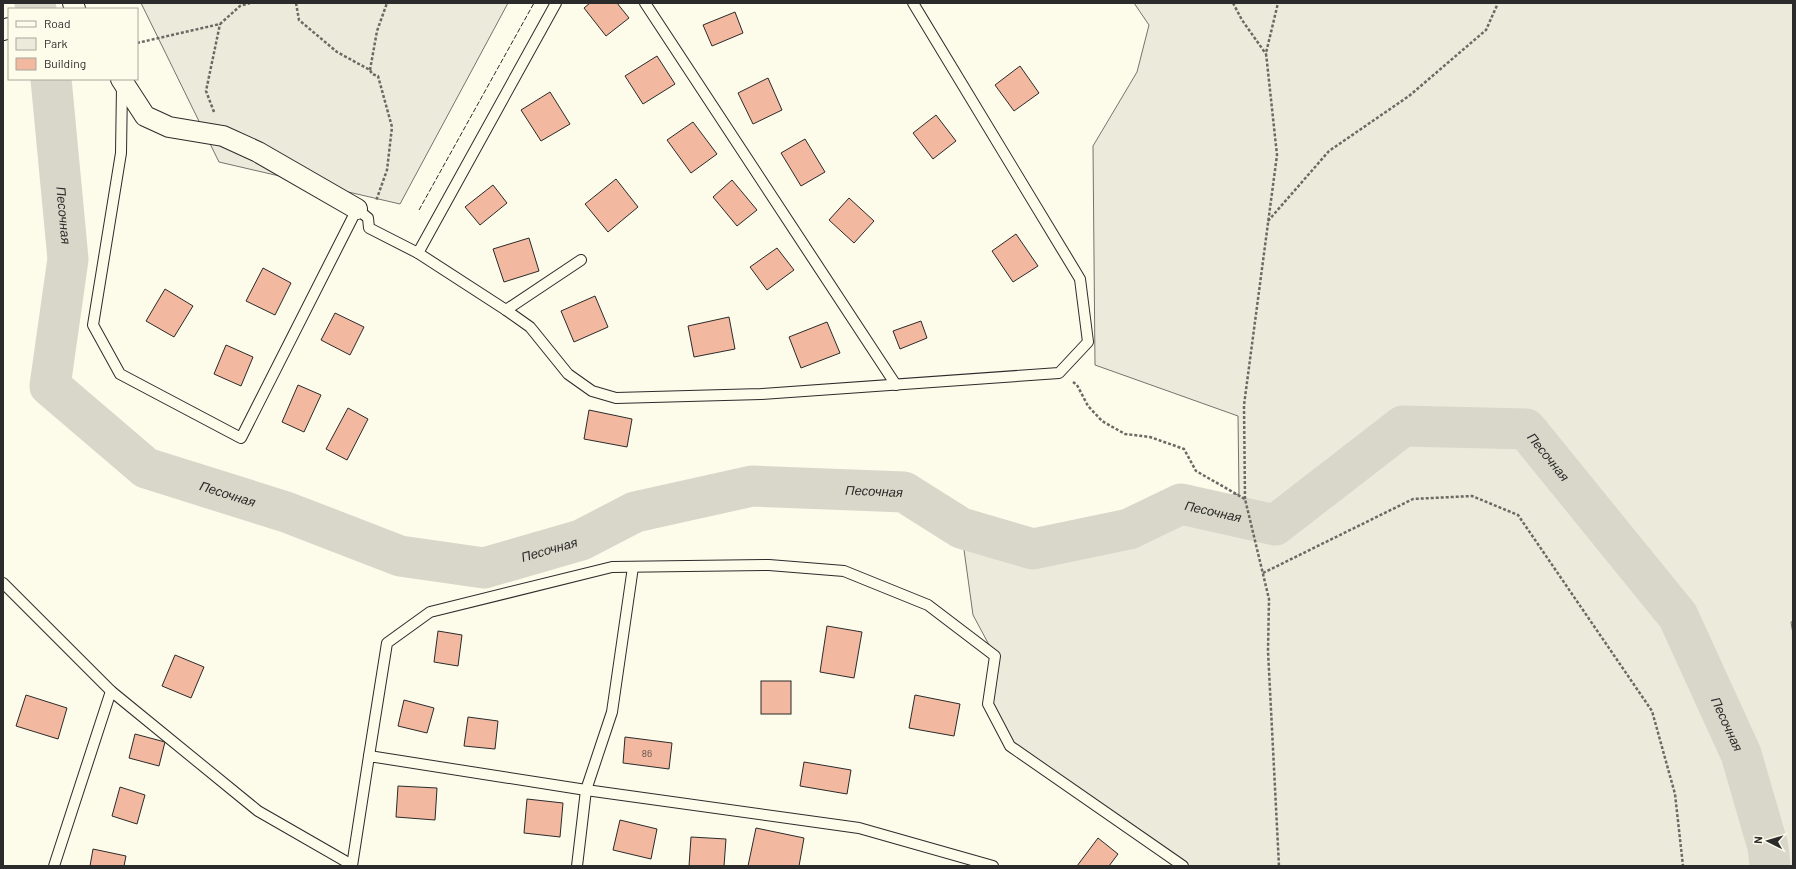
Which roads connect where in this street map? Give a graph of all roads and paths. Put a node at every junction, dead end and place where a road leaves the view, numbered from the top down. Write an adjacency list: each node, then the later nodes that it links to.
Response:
1 (250, 3): 10 (path)
2 (296, 3): 13 (path)
3 (387, 3): 13 (path)
4 (556, 3): 18 (lane)
5 (645, 3): 22 (lane)
6 (913, 3): 21 (lane)
7 (1233, 3): 12 (path)
8 (1278, 3): 12 (path)
9 (1498, 3): 17 (path)
10 (220, 24): 11 (path); 15 (path)
11 (138, 44)
12 (1266, 53): 17 (path)
13 (370, 70): 16 (path)
14 (122, 81): 15 (street); 16 (lane)
15 (223, 136): 16 (street)
16 (362, 214): 18 (lane)
17 (1268, 221): 23 (path)
18 (418, 253): 20 (lane)
19 (581, 260): 20 (lane)
20 (506, 310): 22 (lane)
21 (1059, 373): 22 (lane); 23 (path)
22 (896, 385)
23 (1245, 499): 25 (path)
24 (633, 567): 28 (lane); 29 (lane); 34 (lane)
25 (1263, 573): 35 (path); 36 (path)
26 (3, 583): 27 (lane)
27 (111, 691): 30 (lane); 31 (lane)
28 (369, 756): 29 (lane); 31 (lane)
29 (586, 790): 32 (lane); 33 (lane)
30 (54, 866)
31 (352, 866)
32 (577, 866)
33 (993, 866)
34 (1183, 866)
35 (1279, 866)
36 (1683, 866)

